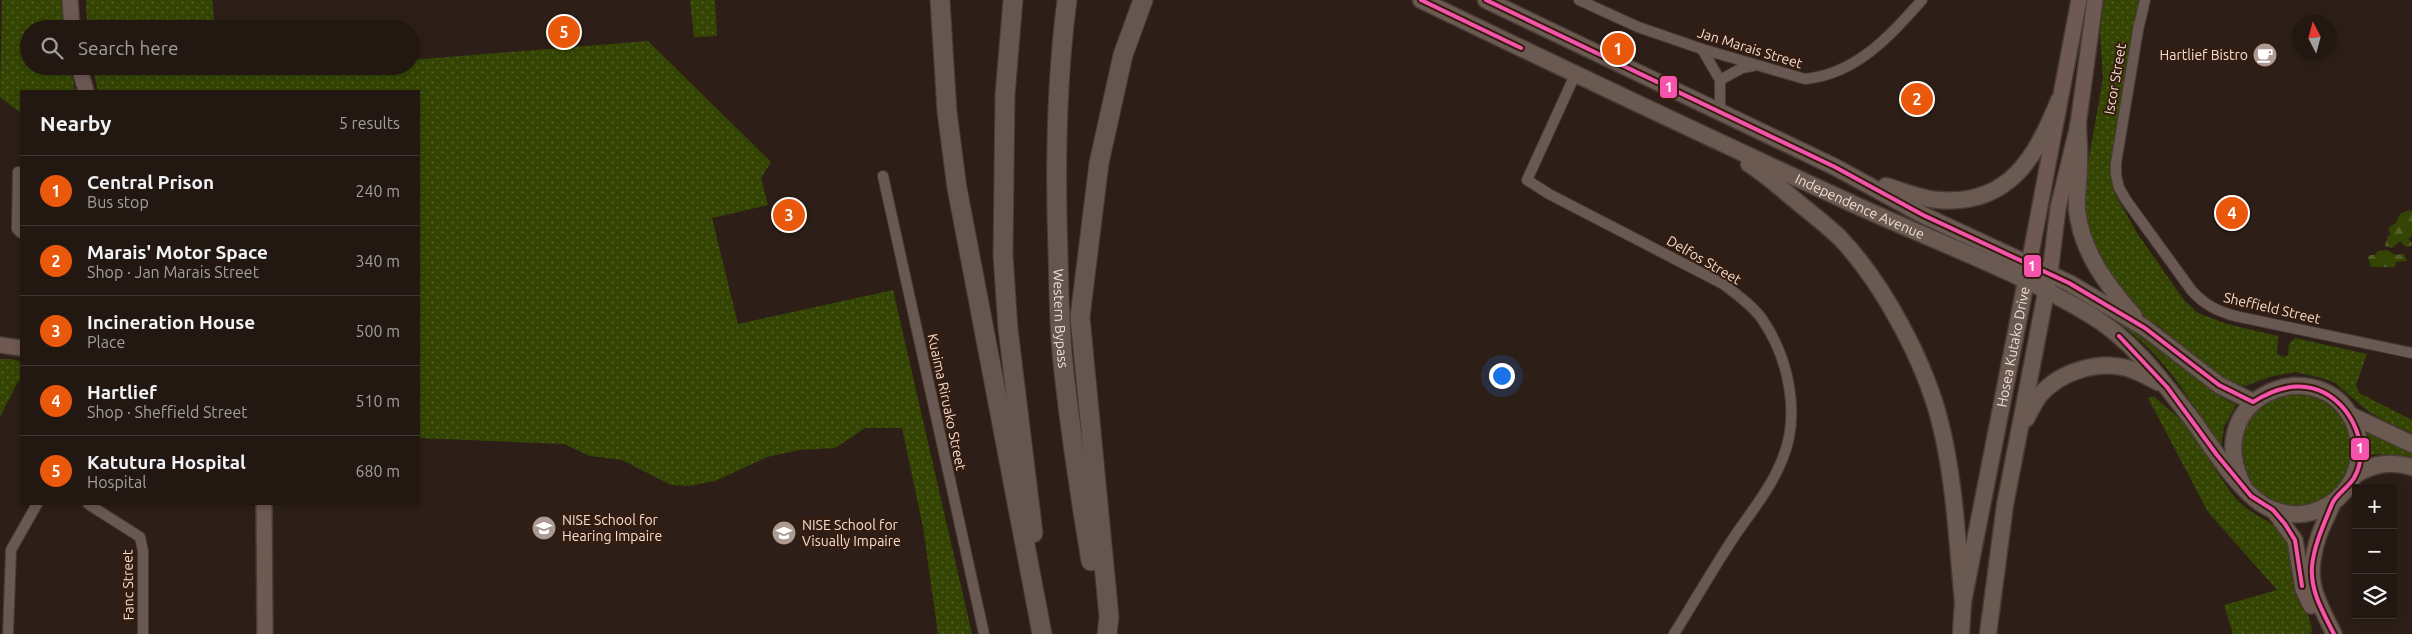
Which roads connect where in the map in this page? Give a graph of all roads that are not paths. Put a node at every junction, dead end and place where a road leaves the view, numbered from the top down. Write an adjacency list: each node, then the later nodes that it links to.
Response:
1 (70, 0): 13 (main road)
2 (940, 0): 57 (highway)
3 (1013, 0): 57 (highway)
4 (1067, 0): 58 (highway, Western Bypass)
5 (1142, 0): 59 (highway)
6 (1421, 0): 17 (main road, Independence Avenue)
7 (1486, 0): 21 (main road, Independence Avenue)
8 (1579, 0): 14 (street, Jan Marais Street)
9 (1922, 0): 15 (street, Jan Marais Street)
10 (2079, 0): 20 (main road, Hosea Kutako Drive)
11 (2095, 0): 22 (main road, Hosea Kutako Drive)
12 (2145, 0): 24 (street, Iscor Street)
13 (71, 20)
14 (1702, 49): 15 (street, Jan Marais Street); 18 (street)
15 (1756, 66): 18 (street)
16 (82, 75): 19 (main road)
17 (1575, 75): 23 (main road, Independence Avenue); 60 (street, Delfos Street)
18 (1720, 80): 21 (street)
19 (86, 90)
20 (2059, 100): 25 (main road); 29 (main road, Hosea Kutako Drive)
21 (1720, 112): 25 (main road, Independence Avenue)
22 (2078, 125): 30 (main road, Hosea Kutako Drive); 33 (main road)
23 (1705, 136): 31 (main road, Independence Avenue); 52 (main road)
24 (2116, 163): 36 (street, Sheffield Street)
25 (1835, 168): 29 (main road, Independence Avenue)
26 (18, 172): 28 (street)
27 (883, 176): 56 (street, Kuaima Riruako Street)
28 (20, 232)
29 (2029, 264): 30 (main road, Independence Avenue); 31 (main road, Hosea Kutako Drive)
30 (2050, 273): 32 (main road, Hosea Kutako Drive); 33 (main road, Independence Avenue)
31 (2025, 281): 32 (main road, Independence Avenue); 52 (main road, Hosea Kutako Drive)
32 (2046, 291): 37 (main road, Independence Avenue); 40 (main road, Hosea Kutako Drive)
33 (2145, 328): 38 (main road, Independence Avenue)
34 (0, 345): 35 (main road)
35 (20, 348)
36 (2412, 352)
37 (2167, 387): 40 (main road); 44 (main road, Independence Avenue)
38 (2253, 402): 39 (main road, Independence Avenue); 44 (main road, Independence Avenue)
39 (2350, 415): 41 (main road); 43 (main road, Independence Avenue)
40 (2018, 433): 62 (main road, Hosea Kutako Drive)
41 (2412, 444)
42 (2412, 467): 43 (main road)
43 (2355, 475): 45 (main road, Independence Avenue)
44 (2243, 486): 49 (main road, Independence Avenue)
45 (2333, 503): 49 (main road, Independence Avenue); 63 (main road, Independence Avenue)
46 (36, 505): 51 (street)
47 (90, 505): 54 (street, Fanc Street)
48 (264, 505): 55 (main road)
49 (2273, 510): 63 (main road, Independence Avenue)
50 (0, 549): 51 (street)
51 (11, 550): 53 (street)
52 (1963, 602): 61 (main road, Hosea Kutako Drive)
53 (8, 634)
54 (143, 634)
55 (265, 634)
56 (984, 634)
57 (1043, 634)
58 (1103, 634)
59 (1107, 634)
60 (1674, 634)
61 (1961, 634)
62 (1988, 634)
63 (2331, 634)

